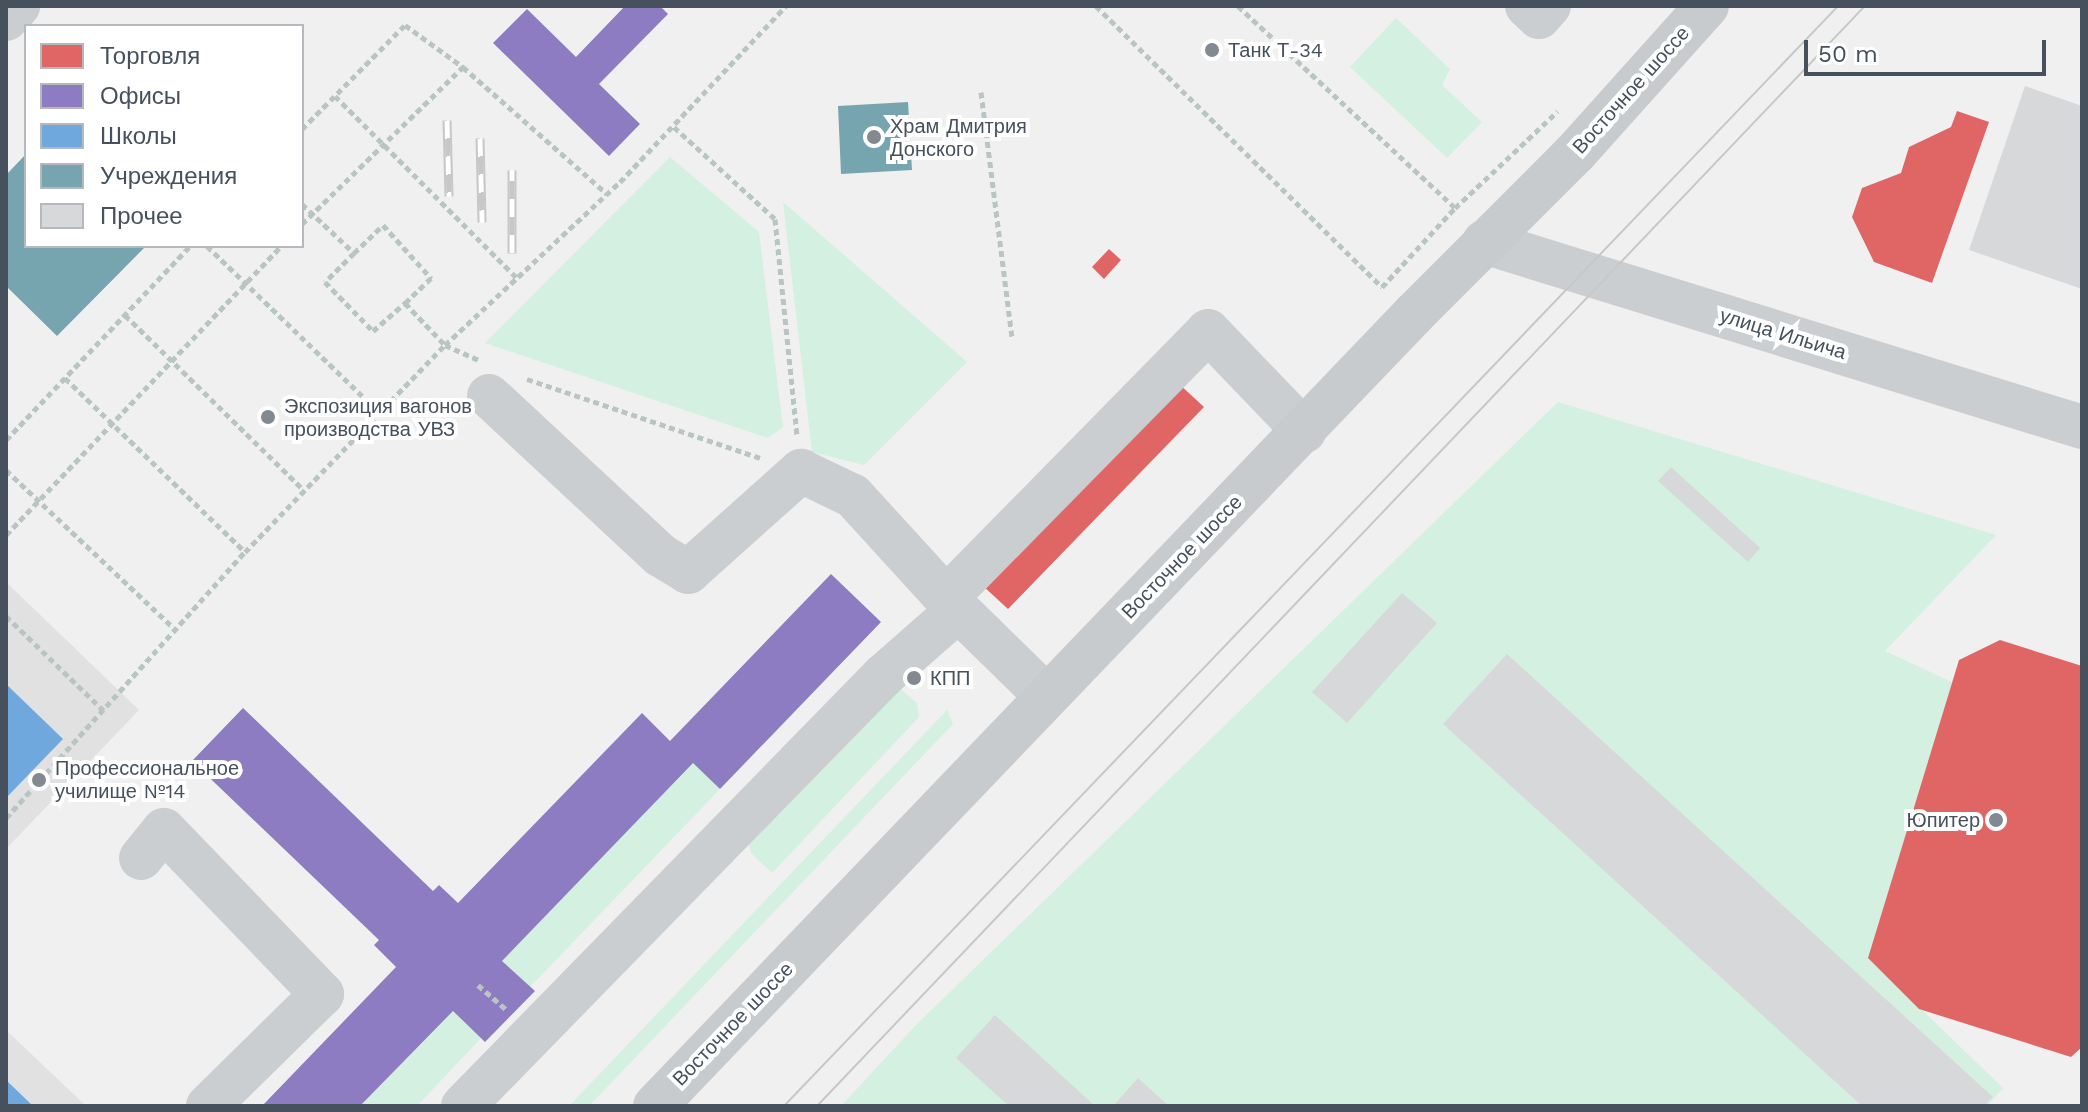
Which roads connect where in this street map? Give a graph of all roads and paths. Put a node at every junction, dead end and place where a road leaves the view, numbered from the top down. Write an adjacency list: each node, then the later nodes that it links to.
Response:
1 (18, 6): 8 (street)
2 (786, 6): 14 (path)
3 (1096, 6): 18 (path)
4 (1238, 6): 18 (path)
5 (1527, 6): 6 (street)
6 (1549, 6)
7 (1707, 6): 21 (main road, Восточное шоссе)
8 (6, 19)
9 (463, 67): 11 (path); 15 (path); 16 (path)
10 (981, 92): 30 (path)
11 (335, 96): 13 (path); 15 (path)
12 (1545, 123): 18 (path)
13 (304, 127)
14 (674, 127): 16 (path); 41 (path)
15 (383, 145): 19 (path); 26 (path)
16 (607, 194): 26 (path)
17 (304, 206): 19 (path)
18 (1455, 208)
19 (312, 214): 20 (path); 25 (path)
20 (304, 222)
21 (1484, 242): 37 (street, улица Ильича); 38 (main road, Восточное шоссе)
22 (188, 248): 29 (path)
23 (209, 248): 27 (path)
24 (279, 248): 27 (path)
25 (354, 253): 28 (path); 28 (path)
26 (516, 277): 31 (path)
27 (244, 285): 32 (path); 35 (path)
28 (405, 303): 31 (path)
29 (125, 315): 32 (path); 33 (path)
30 (1012, 338)
31 (445, 345): 34 (path); 35 (path)
32 (172, 361): 36 (path); 42 (path)
33 (65, 378): 36 (path); 39 (path)
34 (500, 379): 41 (path); 41 (street)
35 (381, 414): 42 (path)
36 (110, 426): 43 (path); 45 (path)
37 (2082, 427)
38 (1304, 431): 46 (street); 49 (main road, Восточное шоссе)
39 (6, 440)
40 (6, 470): 43 (path)
41 (801, 471): 46 (street)
42 (305, 491): 45 (path)
43 (40, 500): 44 (path); 48 (path)
44 (6, 535)
45 (245, 552): 48 (path)
46 (950, 592): 49 (street); 56 (street)
47 (6, 616): 50 (path)
48 (177, 631): 50 (path)
49 (1046, 696): 57 (main road, Восточное шоссе)
50 (105, 712): 51 (path)
51 (6, 818)
52 (141, 858): 55 (street)
53 (478, 985): 54 (path)
54 (509, 1013)
55 (208, 1106)
56 (463, 1106)
57 (655, 1106)

